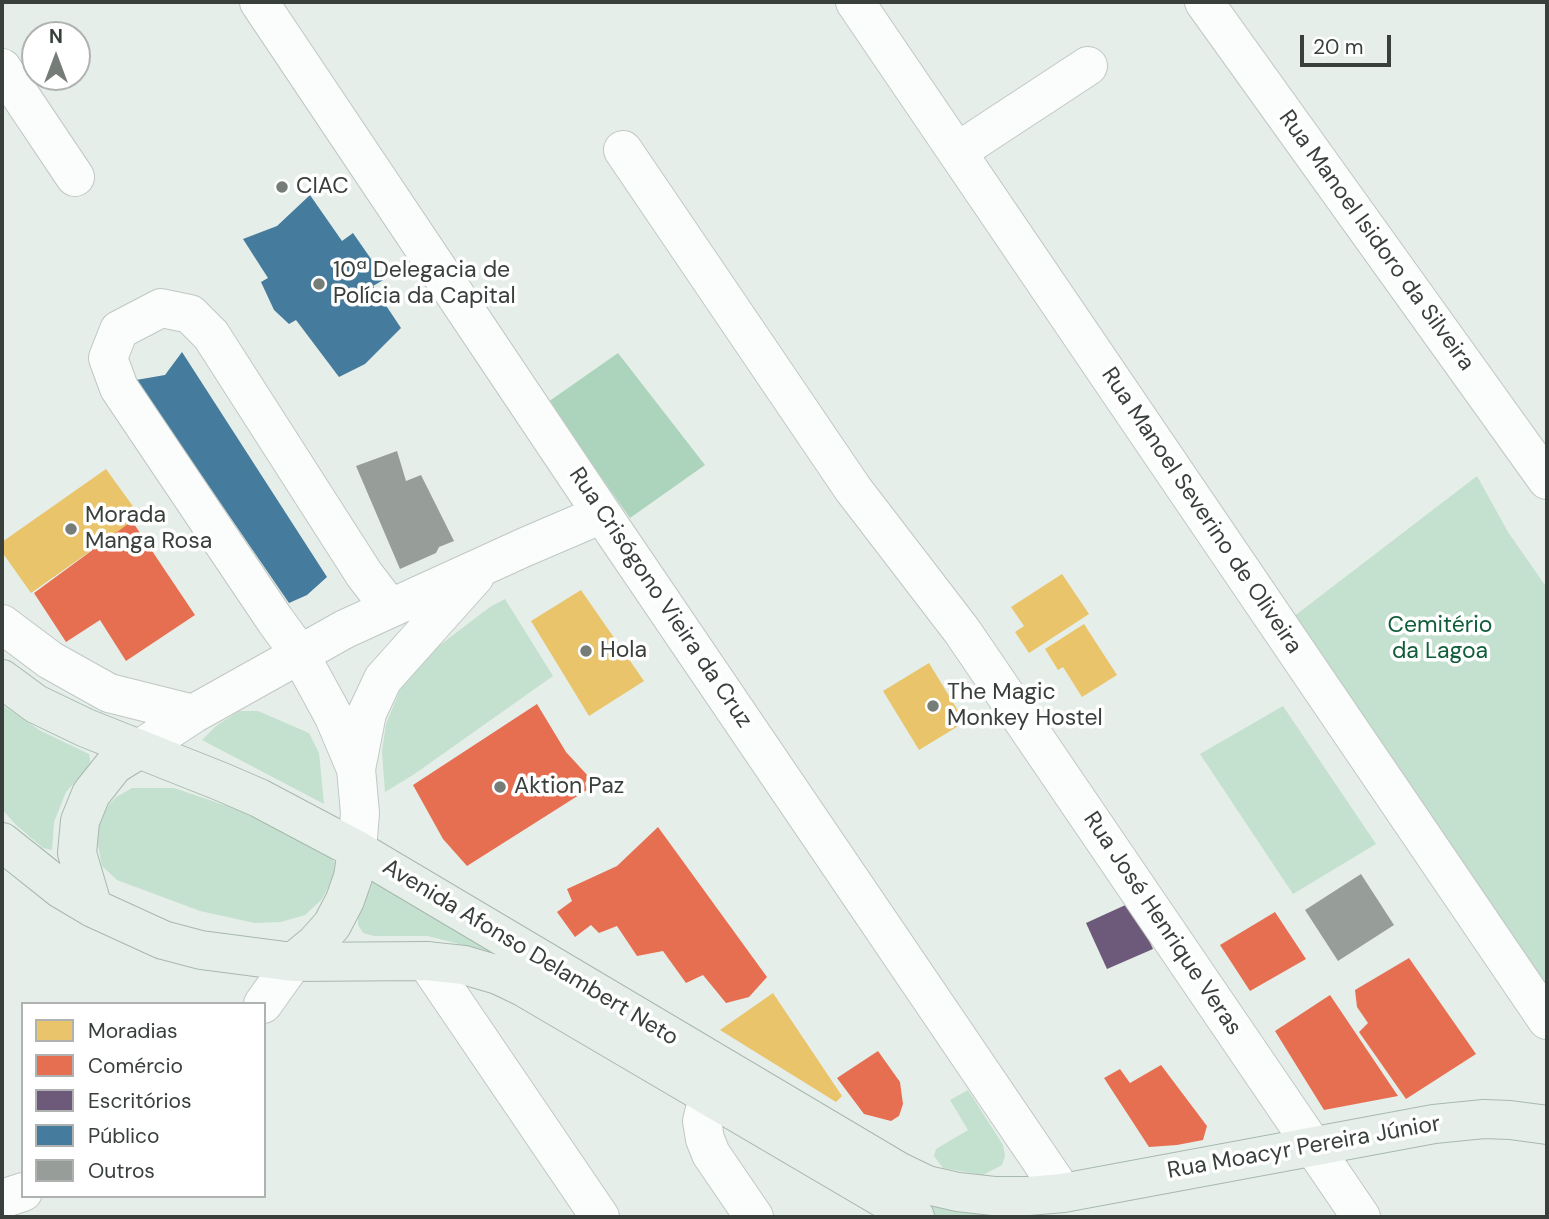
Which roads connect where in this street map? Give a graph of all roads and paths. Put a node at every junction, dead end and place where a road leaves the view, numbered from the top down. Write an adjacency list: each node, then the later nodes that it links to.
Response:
1 (259, 2): 10 (street, Rua Crisógono Vieira da Cruz)
2 (855, 2): 7 (street, Rua Manoel Severino de Oliveira)
3 (1204, 2): 9 (street, Rua Manoel Isidoro da Silveira)
4 (1088, 65): 7 (street)
5 (2, 68): 8 (street)
6 (623, 150): 29 (street, Rua José Henrique Veras)
7 (957, 152): 25 (street, Rua Manoel Severino de Oliveira)
8 (75, 177)
9 (1547, 480)
10 (602, 514): 11 (street); 32 (street, Rua Crisógono Vieira da Cruz)
11 (486, 564): 12 (street); 18 (street)
12 (390, 608): 14 (street); 14 (street)
13 (2, 624): 16 (street)
14 (299, 653): 16 (street); 18 (street)
15 (2, 680): 17 (main road, Avenida Afonso Delambert Neto)
16 (193, 714): 17 (street)
17 (138, 750): 20 (main road, Avenida Afonso Delambert Neto); 21 (main road)
18 (356, 769): 20 (street)
19 (2, 842): 21 (main road, Avenida Afonso Delambert Neto)
20 (358, 850): 23 (main road); 32 (main road, Avenida Afonso Delambert Neto)
21 (93, 908): 23 (main road, Avenida Afonso Delambert Neto)
22 (426, 961): 23 (main road, Avenida Afonso Delambert Neto); 26 (main road, Avenida Afonso Delambert Neto); 33 (street)
23 (293, 962): 24 (street)
24 (264, 1002)
25 (1547, 1020)
26 (708, 1097): 34 (street); 35 (main road, Avenida Afonso Delambert Neto)
27 (1547, 1109): 28 (main road, Rua Moacyr Pereira Júnior)
28 (1529, 1122): 29 (main road, Rua Moacyr Pereira Júnior)
29 (1313, 1146): 32 (main road, Rua Moacyr Pereira Júnior); 36 (street, Rua José Henrique Veras)
30 (21, 1193): 31 (street)
31 (2, 1199)
32 (1050, 1205)
33 (600, 1217)
34 (754, 1217)
35 (915, 1217)
36 (1361, 1217)

